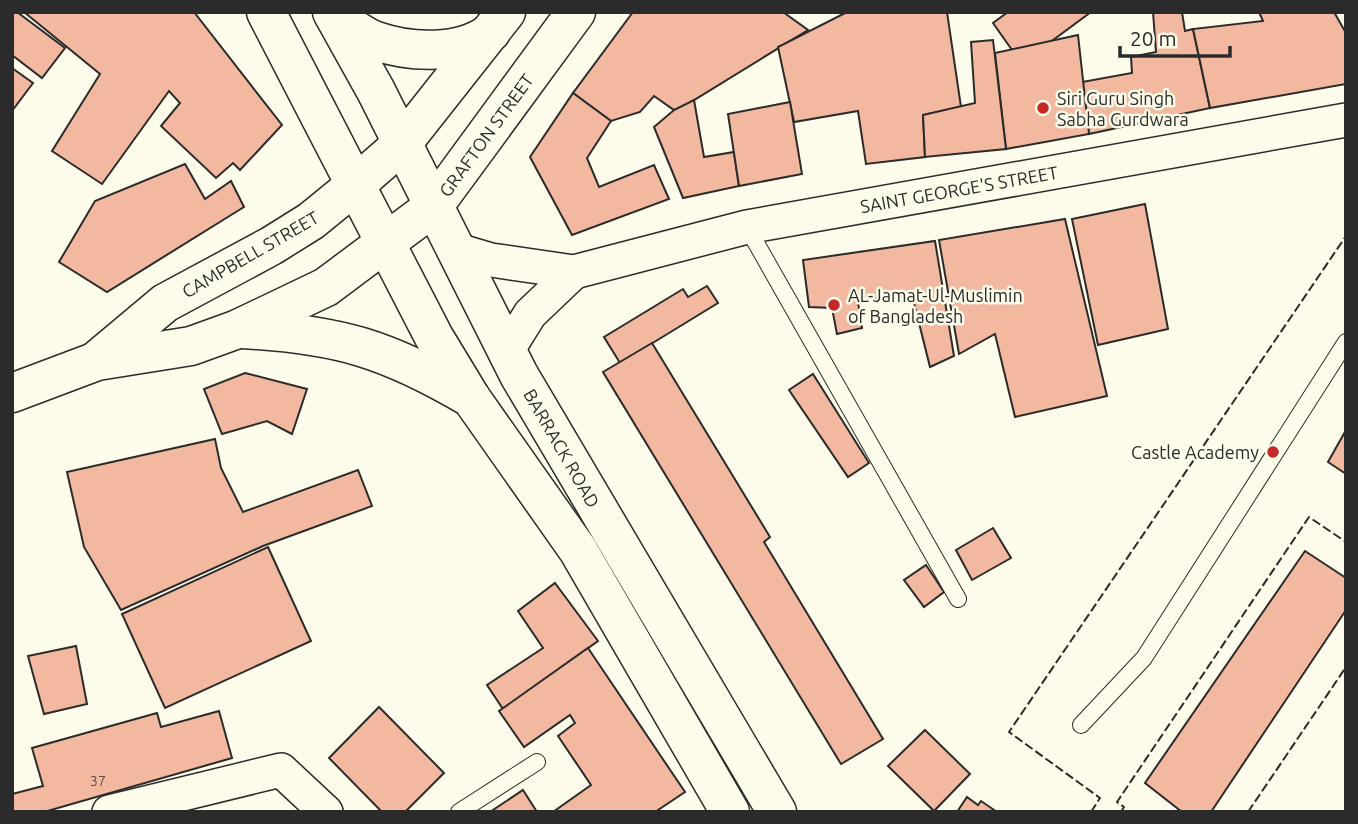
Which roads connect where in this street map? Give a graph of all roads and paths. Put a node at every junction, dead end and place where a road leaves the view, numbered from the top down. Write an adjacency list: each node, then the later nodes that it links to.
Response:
1 (266, 12): 7 (main road)
2 (576, 12): 8 (main road, GRAFTON STREET)
3 (333, 14): 4 (main road); 6 (main road, BARRACK ROAD)
4 (499, 22): 6 (main road)
5 (1346, 120): 9 (street, SAINT GEORGE'S STREET)
6 (401, 145): 7 (main road, CAMPBELL STREET); 8 (main road, BARRACK ROAD)
7 (354, 186): 10 (main road); 16 (main road, CAMPBELL STREET)
8 (433, 207): 10 (main road, GRAFTON STREET); 11 (main road, BARRACK ROAD)
9 (747, 227): 12 (street, SAINT GEORGE'S STREET); 19 (lane)
10 (385, 246): 13 (main road, CAMPBELL STREET); 18 (main road)
11 (457, 250): 12 (street, SAINT GEORGE'S STREET); 15 (main road, BARRACK ROAD)
12 (574, 272): 15 (street, SAINT GEORGE'S STREET)
13 (238, 328): 16 (main road, CAMPBELL STREET); 18 (main road)
14 (1346, 341): 20 (lane)
15 (507, 351): 26 (main road, BARRACK ROAD)
16 (97, 360): 17 (main road, CAMPBELL STREET)
17 (12, 393)
18 (471, 398): 25 (main road)
19 (958, 599)
20 (1081, 725)
21 (537, 762): 24 (lane)
22 (109, 812): 23 (street)
23 (326, 812)
24 (459, 812)
25 (730, 812)
26 (777, 812)

